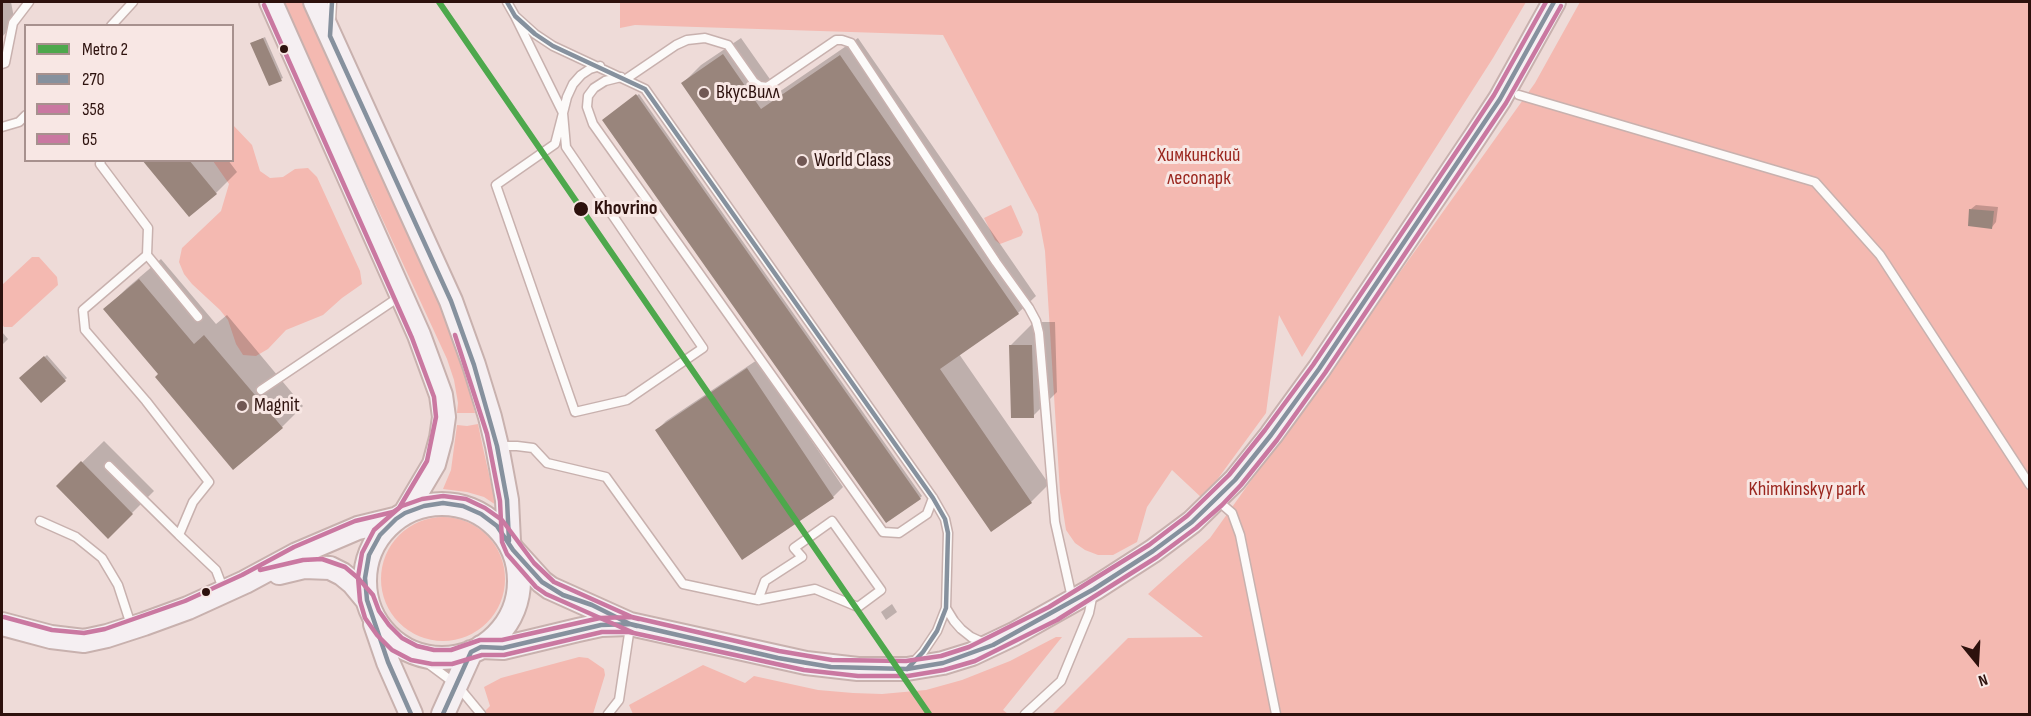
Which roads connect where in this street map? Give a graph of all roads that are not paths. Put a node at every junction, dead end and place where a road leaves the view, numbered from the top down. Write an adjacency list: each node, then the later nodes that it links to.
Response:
1 (29, 2): 11 (lane)
2 (134, 2): 9 (lane)
3 (270, 2): 20 (street)
4 (315, 2): 10 (street)
5 (332, 2): 10 (lane)
6 (507, 2): 8 (lane)
7 (1554, 2): 27 (street)
8 (515, 16): 12 (lane); 15 (lane)
9 (113, 24)
10 (330, 36): 23 (street)
11 (2, 64)
12 (600, 66): 13 (lane); 15 (lane)
13 (623, 78): 26 (lane); 26 (lane); 36 (lane)
14 (1519, 95): 25 (lane)
15 (563, 113): 15 (lane)
16 (24, 117): 17 (lane)
17 (2, 127)
18 (100, 162): 19 (lane)
19 (147, 255): 21 (lane); 30 (lane)
20 (402, 295): 22 (lane); 28 (street)
21 (198, 317)
22 (261, 390)
23 (497, 446): 31 (street); 35 (lane)
24 (110, 466): 30 (lane)
25 (2030, 485)
26 (933, 498): 38 (lane)
27 (1217, 499): 33 (street); 52 (lane)
28 (401, 516): 31 (street); 32 (street); 37 (street)
29 (40, 521): 41 (lane)
30 (179, 535): 34 (lane)
31 (511, 546): 40 (street); 43 (street)
32 (245, 582): 34 (street); 37 (street)
33 (1094, 589): 36 (street); 51 (lane)
34 (225, 591): 41 (street)
35 (758, 600): 35 (lane)
36 (1073, 601): 42 (street)
37 (370, 607): 44 (street); 47 (street)
38 (946, 608): 42 (lane); 45 (lane)
39 (2, 624): 41 (street)
40 (630, 624): 43 (street); 45 (street); 50 (lane)
41 (132, 628)
42 (993, 645): 45 (street)
43 (476, 649): 44 (street); 46 (street)
44 (414, 653): 46 (lane)
45 (907, 669)
46 (457, 685): 48 (street); 49 (lane)
47 (411, 714)
48 (443, 714)
49 (481, 714)
50 (608, 714)
51 (1025, 714)
52 (1276, 714)

